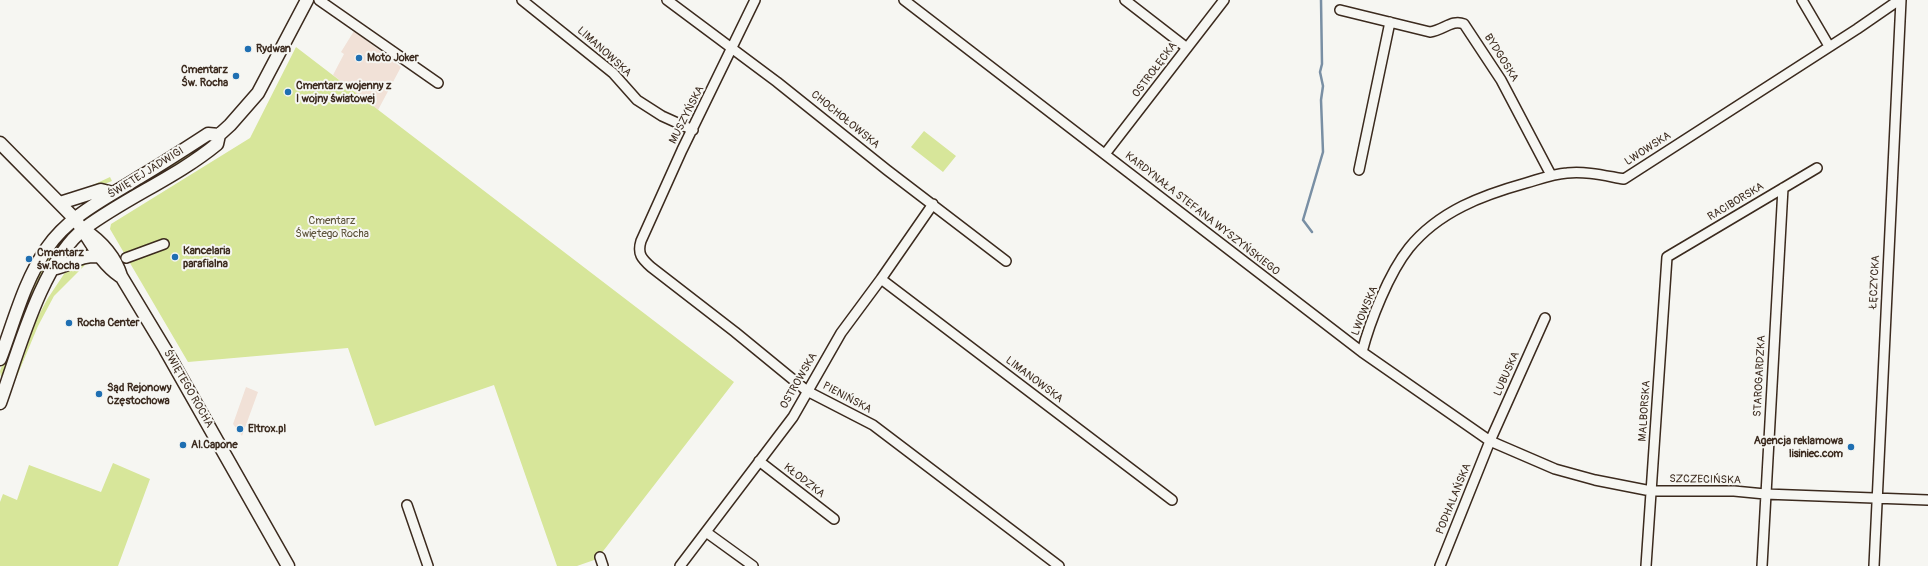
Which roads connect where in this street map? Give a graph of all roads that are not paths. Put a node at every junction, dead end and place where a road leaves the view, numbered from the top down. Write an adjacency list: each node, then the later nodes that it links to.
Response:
1 (307, 0): 18 (main road, ŚWIĘTEJ JADWIGI)
2 (319, 0): 16 (street)
3 (522, 0): 17 (street, LIMANOWSKA)
4 (667, 0): 14 (street, CHOCHOŁOWSKA)
5 (755, 0): 14 (street, MUSZYŃSKA)
6 (904, 0): 20 (street, KARDYNAŁA STEFANA WYSZYŃSKIEGO)
7 (1125, 0): 15 (street)
8 (1224, 0): 15 (street, OSTROŁĘCKA)
9 (1802, 0): 13 (street)
10 (1900, 0): 13 (street, LWOWSKA); 49 (street, ŁĘCZYCKA)
11 (1340, 10): 12 (street, BYDGOSKA)
12 (1390, 22): 22 (street); 23 (street, BYDGOSKA)
13 (1829, 46): 23 (street, LWOWSKA)
14 (732, 47): 17 (street, MUSZYŃSKA); 27 (street, CHOCHOŁOWSKA)
15 (1187, 48): 20 (street, OSTROŁĘCKA)
16 (438, 83)
17 (693, 130): 30 (street, MUSZYŃSKA)
18 (219, 135): 25 (main road, ŚWIĘTEJ JADWIGI); 29 (main road, ŚWIĘTEJ JADWIGI)
19 (0, 143): 26 (main road, ŚWIĘTEGO ROCHA)
20 (1104, 154): 40 (street, KARDYNAŁA STEFANA WYSZYŃSKIEGO)
21 (1817, 168): 24 (street, RACIBORSKA)
22 (1359, 170)
23 (1551, 175): 40 (street, LWOWSKA)
24 (1783, 188): 33 (street, RACIBORSKA); 48 (street, STAROGARDZKA)
25 (114, 193): 26 (main road); 28 (main road, ŚWIĘTEJ JADWIGI)
26 (60, 203): 28 (main road, ŚWIĘTEGO ROCHA)
27 (933, 204): 35 (street, CHOCHOŁOWSKA); 38 (street, OSTROWSKA)
28 (74, 218): 29 (main road, ŚWIĘTEGO ROCHA); 41 (main road, ŚWIĘTEJ JADWIGI)
29 (84, 229): 32 (main road, ŚWIĘTEGO ROCHA); 36 (main road, ŚWIĘTEJ JADWIGI); 37 (main road, ŚWIĘTEGO ROCHA)
30 (641, 241): 43 (street, PIENIŃSKA)
31 (164, 244): 34 (street)
32 (100, 256): 36 (main road); 37 (main road, ŚWIĘTEGO ROCHA)
33 (1667, 257): 47 (street, MALBORSKA)
34 (126, 258)
35 (1006, 261)
36 (52, 269): 42 (main road, ŚWIĘTEJ JADWIGI)
37 (121, 276): 55 (main road, ŚWIĘTEGO ROCHA)
38 (881, 280): 43 (street, OSTROWSKA); 50 (street, LIMANOWSKA)
39 (1545, 318): 45 (street, LUBUSKA)
40 (1362, 352): 45 (street, KARDYNAŁA STEFANA WYSZYŃSKIEGO)
41 (0, 359)
42 (2, 390): 44 (main road, ŚWIĘTEJ JADWIGI)
43 (808, 391): 46 (street, OSTROWSKA); 59 (street, PIENIŃSKA)
44 (0, 403)
45 (1490, 441): 47 (street, SZCZECIŃSKA); 60 (street, PODHALAŃSKA)
46 (759, 461): 53 (street, KŁODZKA); 54 (street, OSTROWSKA)
47 (1652, 491): 48 (street, SZCZECIŃSKA); 61 (street, MALBORSKA)
48 (1765, 494): 49 (street, SZCZECIŃSKA); 62 (street, STAROGARDZKA)
49 (1877, 499): 51 (street, SZCZECIŃSKA); 63 (street, ŁĘCZYCKA)
50 (1172, 500)
51 (1928, 500)
52 (407, 505): 56 (street)
53 (834, 519)
54 (706, 532): 57 (street, OSTROWSKA); 58 (street)
55 (288, 566)
56 (428, 566)
57 (680, 566)
58 (753, 566)
59 (1059, 566)
60 (1440, 566)
61 (1646, 566)
62 (1762, 566)
63 (1874, 566)

